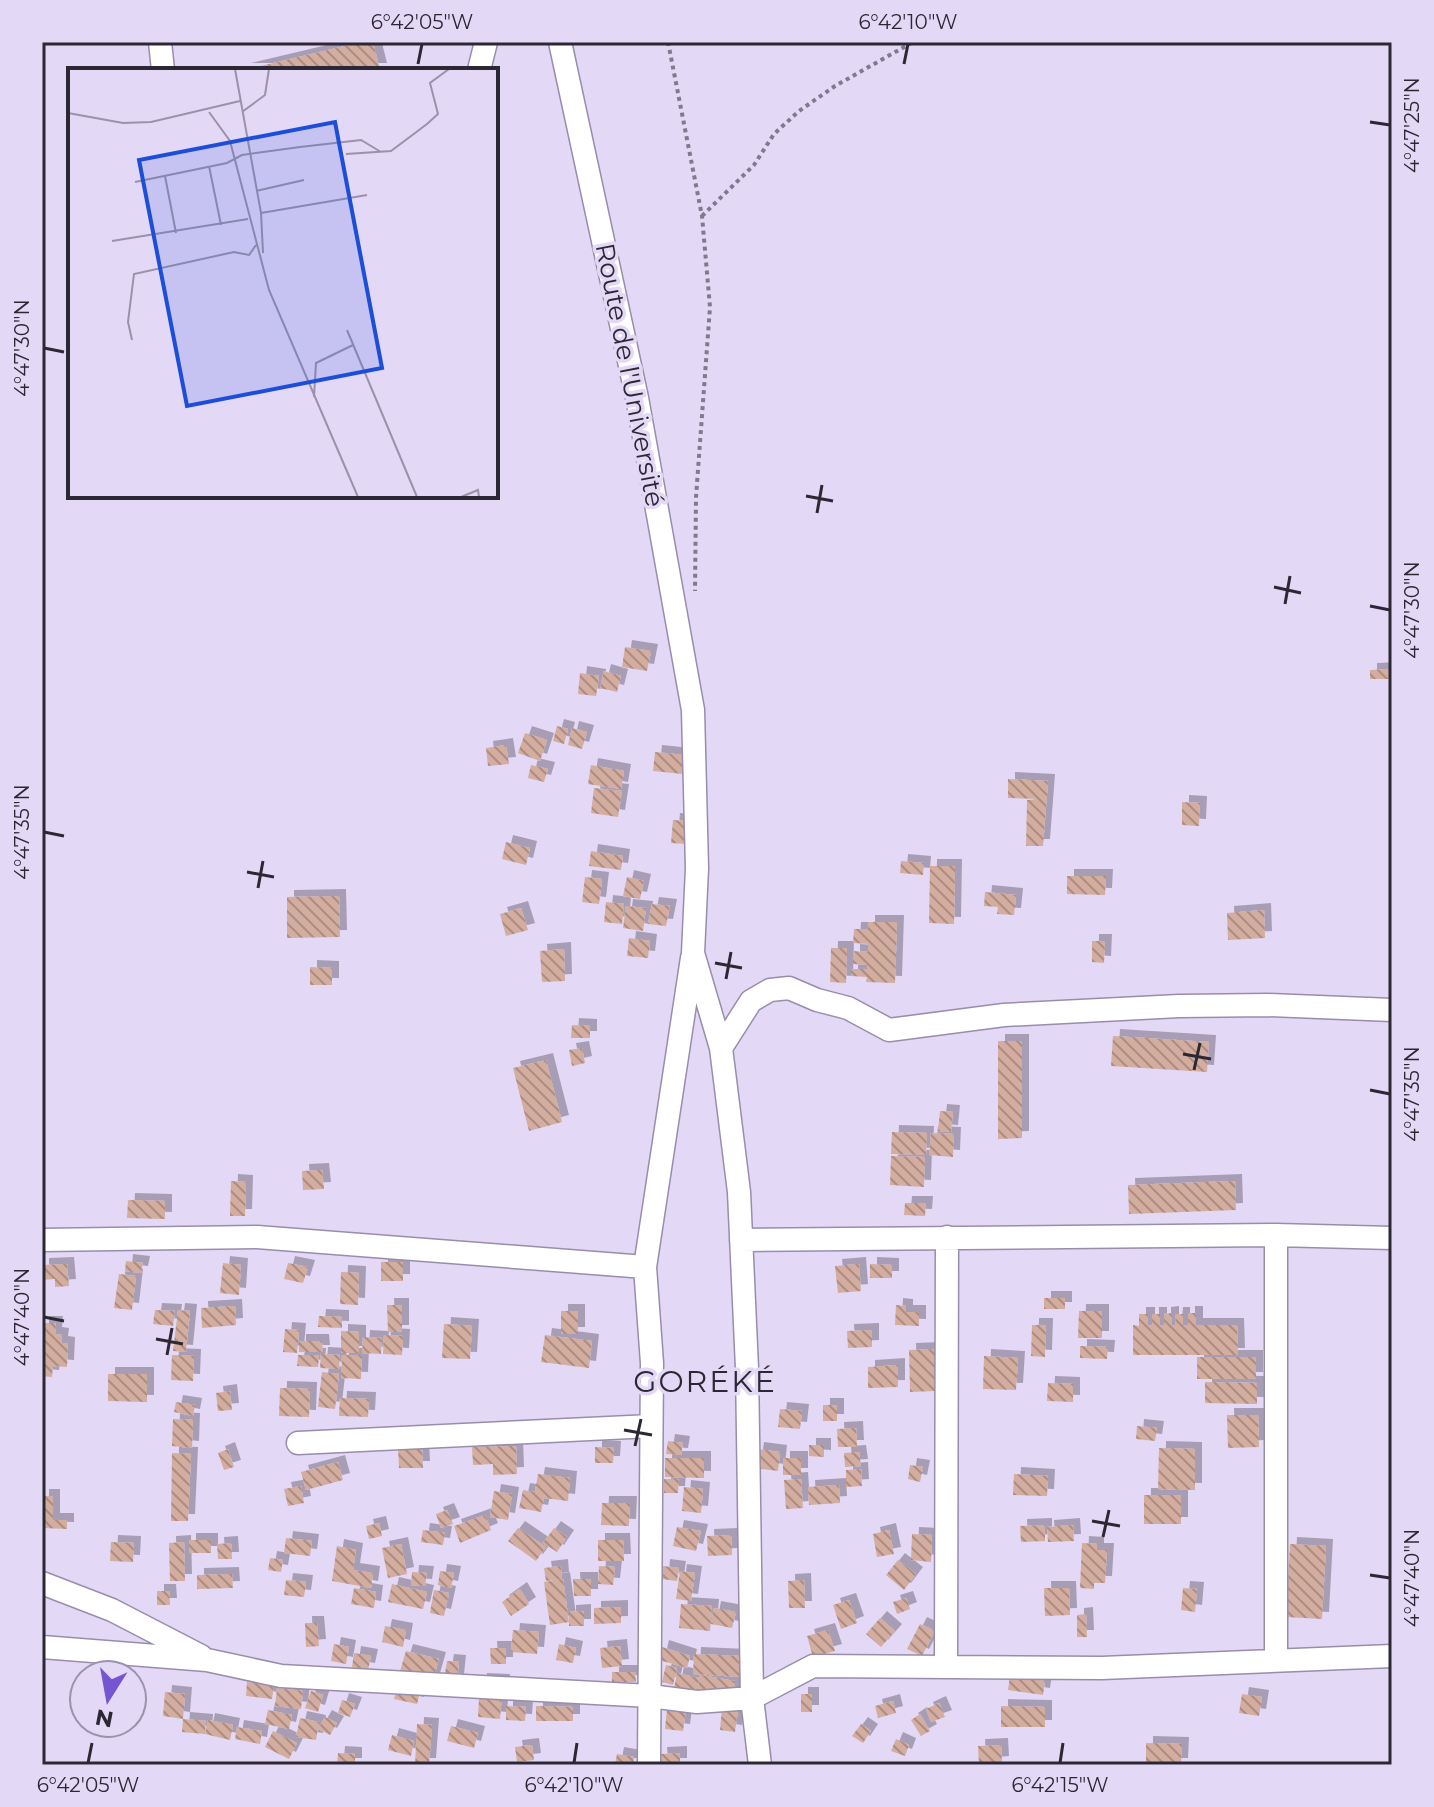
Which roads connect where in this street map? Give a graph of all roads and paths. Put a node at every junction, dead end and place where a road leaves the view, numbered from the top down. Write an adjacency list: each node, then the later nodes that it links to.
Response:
1 (160, 42): 6 (street)
2 (486, 42): 7 (street)
3 (560, 42): 10 (street, Route de l'Université)
4 (668, 42): 8 (path)
5 (913, 42): 8 (path)
6 (163, 68)
7 (480, 68)
8 (702, 216): 9 (path)
9 (694, 604)
10 (693, 953): 12 (street); 18 (street)
11 (1392, 1010): 12 (street)
12 (721, 1048): 17 (street)
13 (1276, 1235): 14 (street); 15 (street); 24 (street)
14 (947, 1237): 17 (street); 26 (street)
15 (1392, 1238)
16 (42, 1240): 18 (street)
17 (741, 1240): 28 (street)
18 (645, 1267): 19 (street)
19 (651, 1426): 20 (street); 27 (street)
20 (298, 1443)
21 (42, 1583): 25 (street)
22 (42, 1647): 25 (street)
23 (1392, 1656): 24 (street)
24 (1276, 1658): 26 (street)
25 (207, 1660): 27 (street)
26 (946, 1665): 28 (street)
27 (650, 1696): 28 (street); 29 (street)
28 (752, 1698): 30 (street)
29 (649, 1765)
30 (760, 1765)

